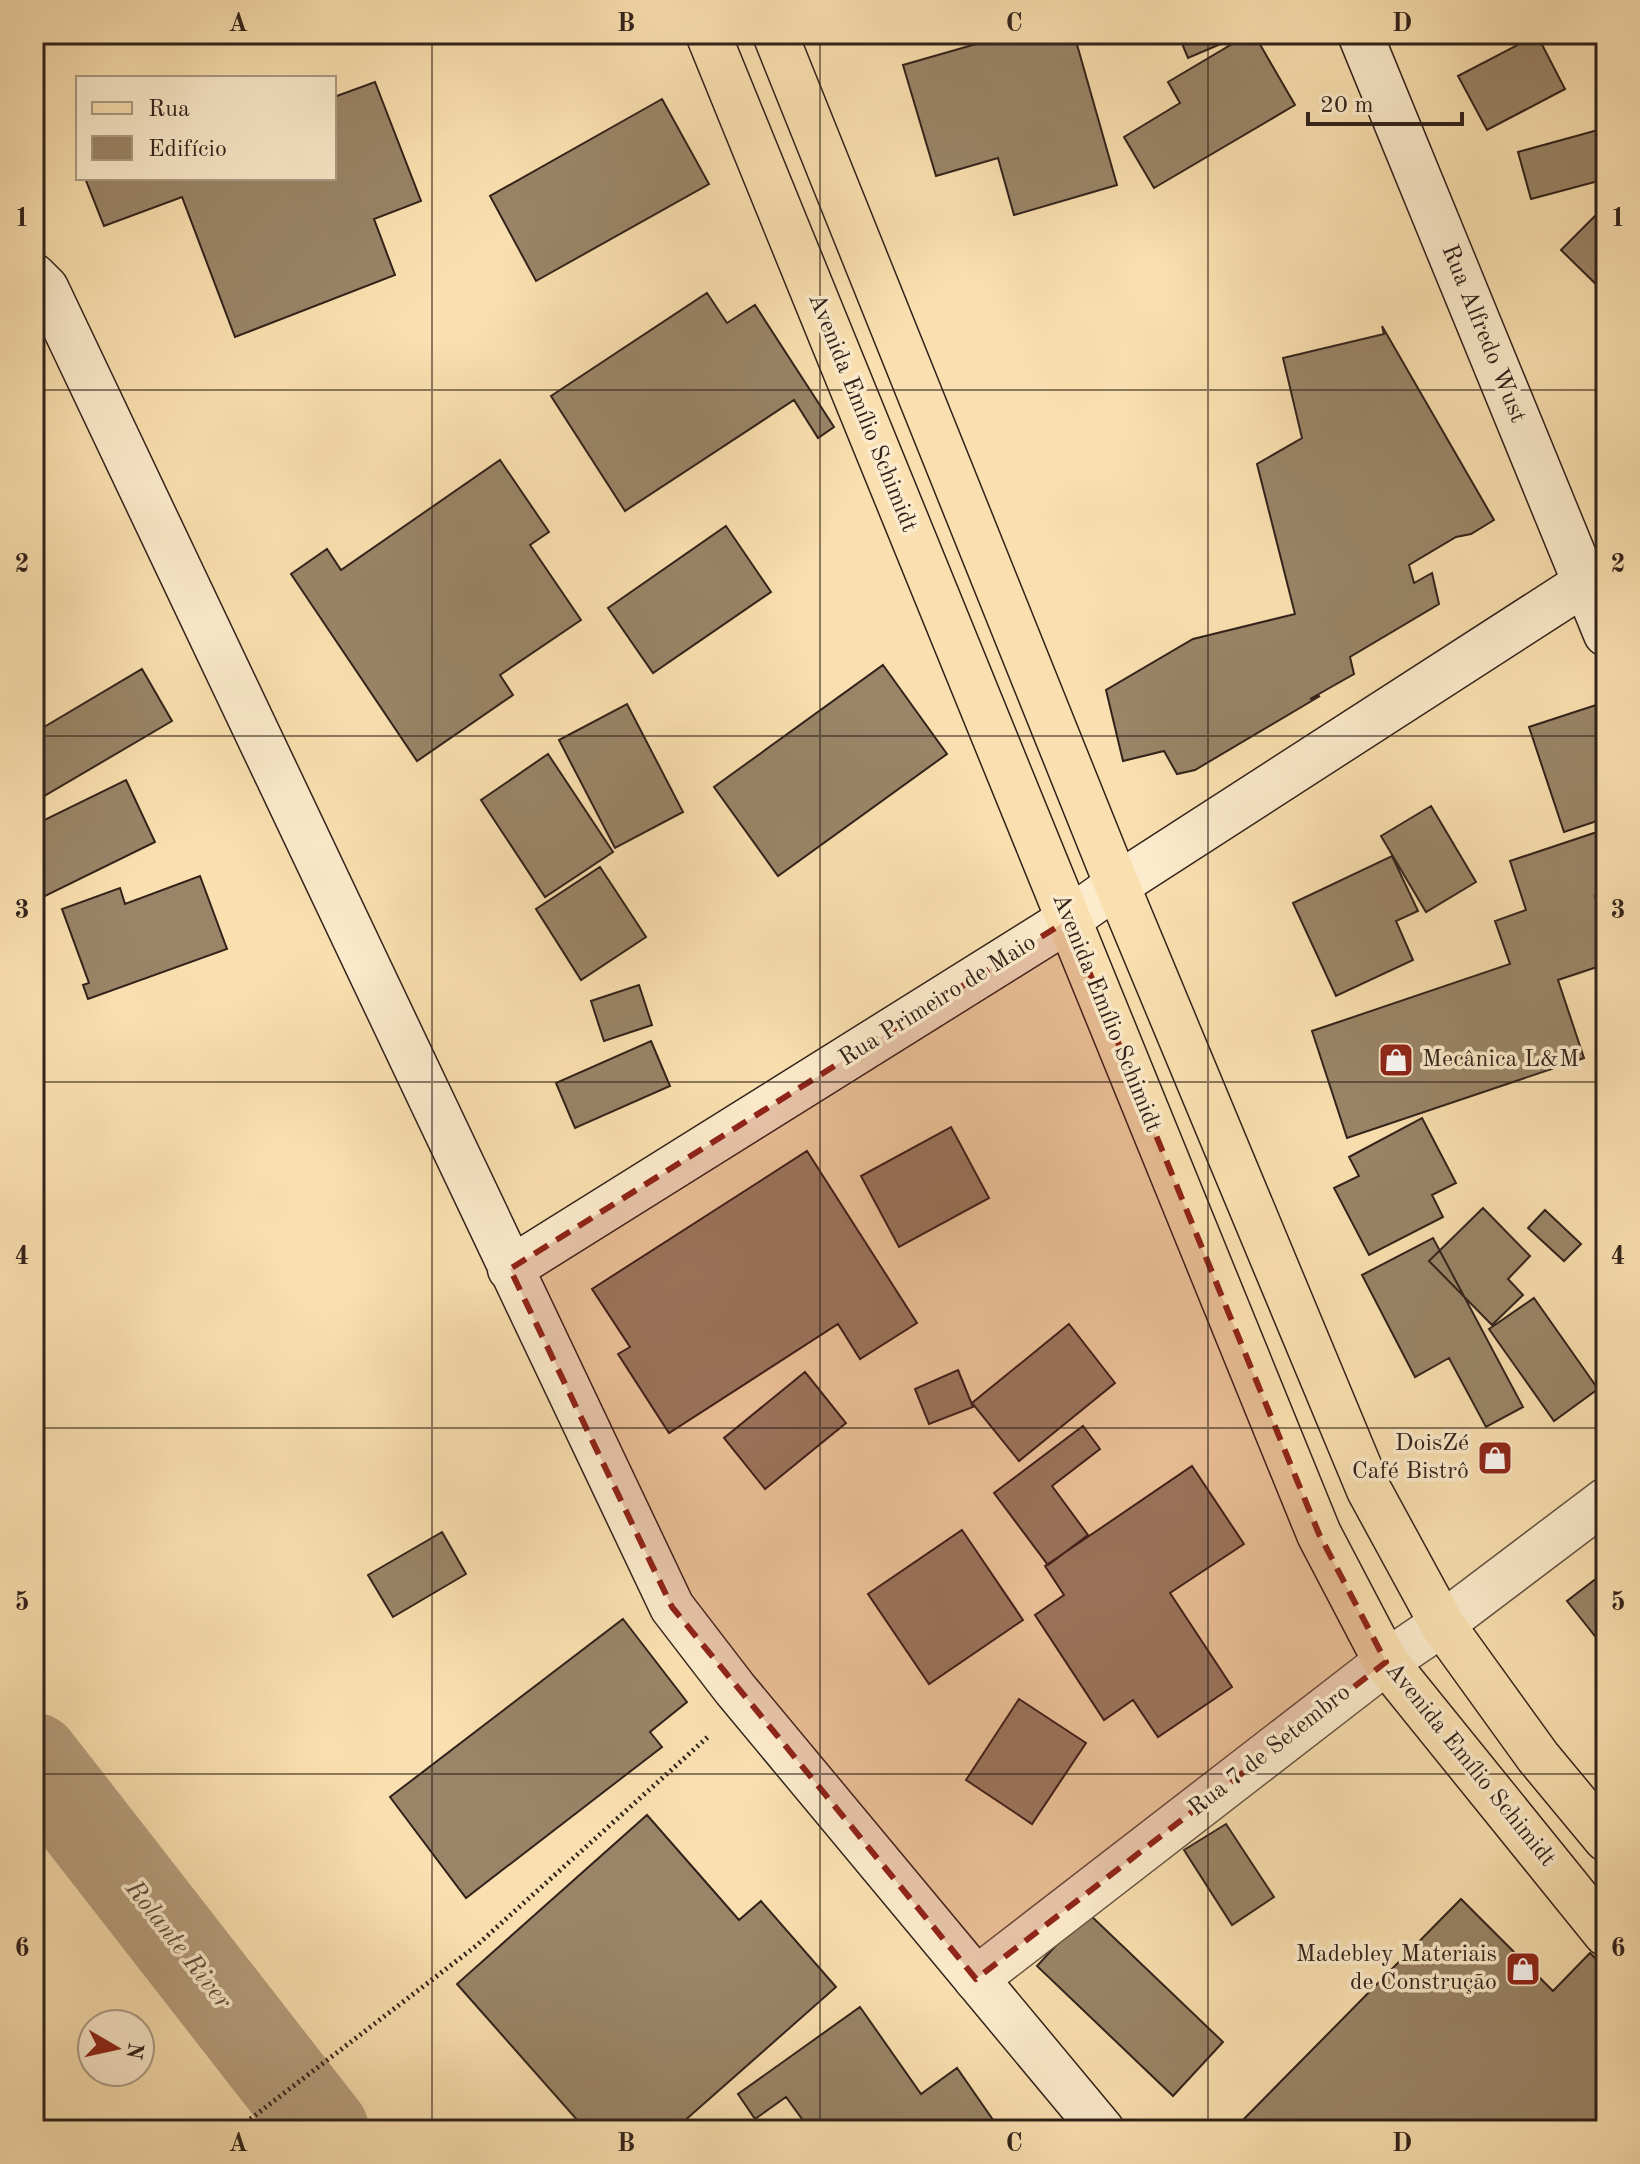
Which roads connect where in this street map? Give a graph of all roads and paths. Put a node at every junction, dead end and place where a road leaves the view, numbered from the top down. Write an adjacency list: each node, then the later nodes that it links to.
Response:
1 (708, 34): 8 (main road, Avenida Emílio Schimidt)
2 (775, 34): 7 (main road)
3 (1360, 34): 5 (street, Rua Alfredo Wust)
4 (34, 276): 9 (street)
5 (1596, 578): 6 (street, Rua Alfredo Wust); 7 (street, Rua Primeiro de Maio)
6 (1606, 634)
7 (1117, 885): 8 (street, Rua Primeiro de Maio); 11 (main road)
8 (1068, 920): 9 (street, Rua Primeiro de Maio); 12 (main road, Avenida Emílio Schimidt)
9 (510, 1269): 13 (street)
10 (1606, 1500): 11 (street, Rua 7 de Setembro)
11 (1442, 1624): 12 (street, Rua 7 de Setembro); 14 (main road)
12 (1386, 1662): 15 (main road, Avenida Emílio Schimidt); 16 (street, Rua 7 de Setembro)
13 (746, 1703): 16 (street); 17 (path)
14 (1606, 1839)
15 (1606, 1934)
16 (976, 1979): 18 (street)
17 (236, 2130)
18 (1102, 2130)

